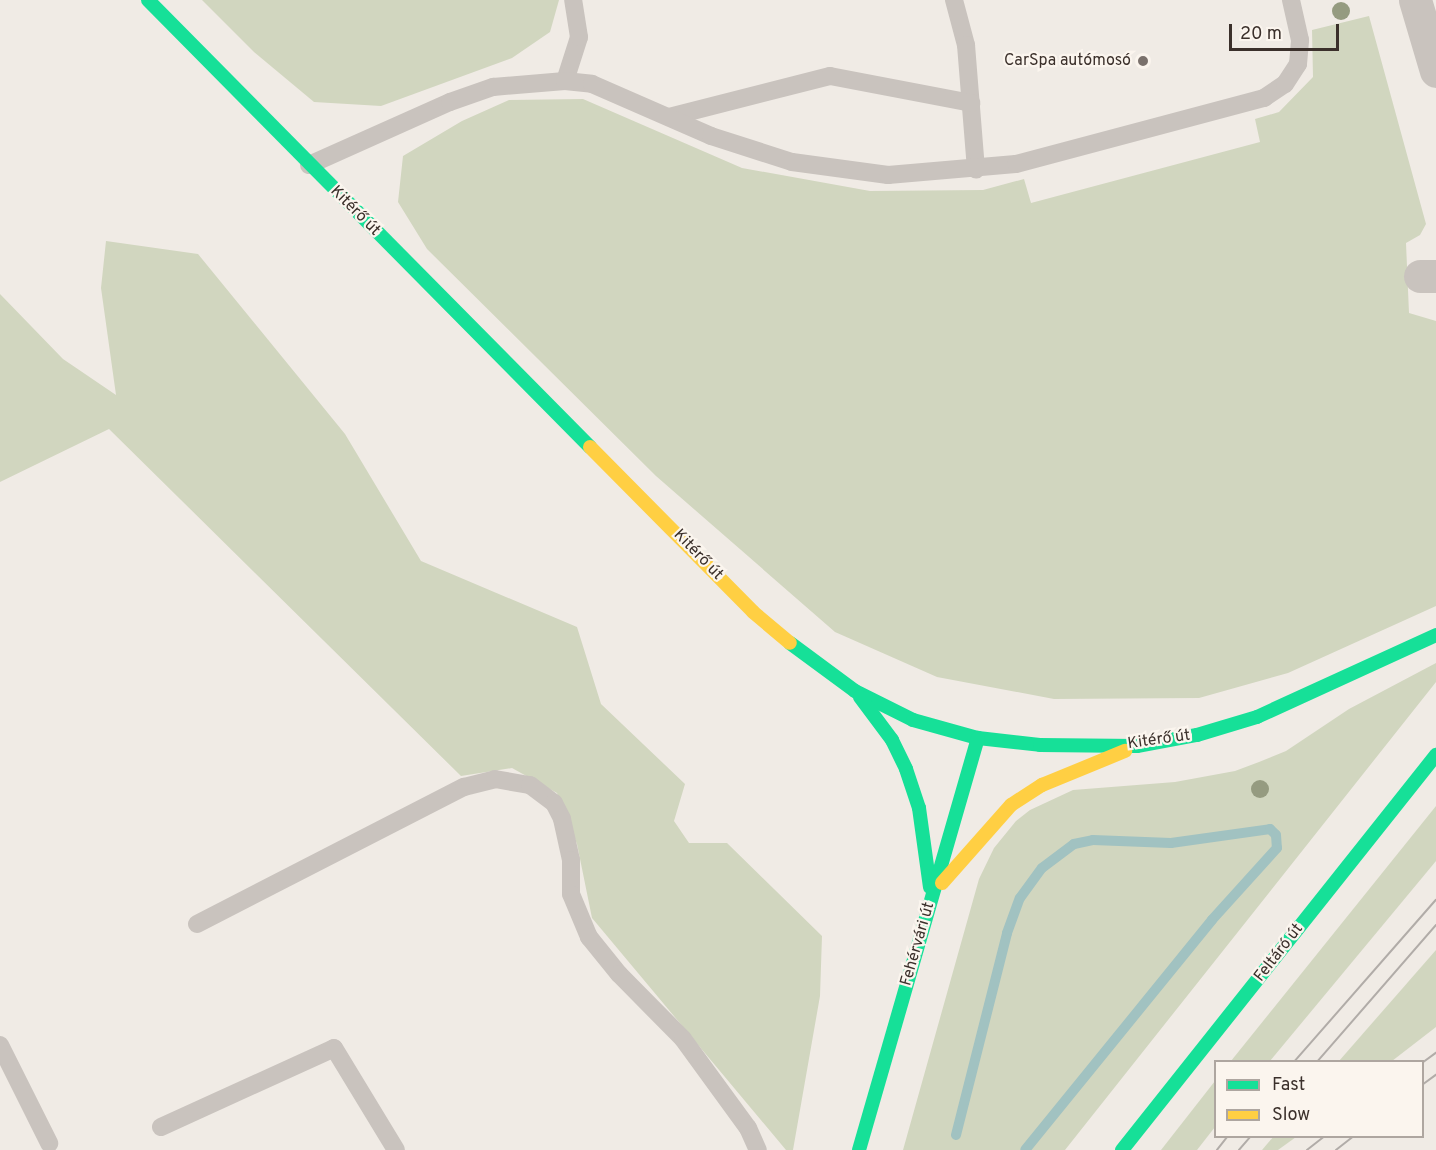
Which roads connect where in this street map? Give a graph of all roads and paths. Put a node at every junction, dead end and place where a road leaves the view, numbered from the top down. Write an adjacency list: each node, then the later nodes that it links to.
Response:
1 (148, 0): 10 (main road, Kitérő út)
2 (573, 0): 7 (lane)
3 (954, 0): 8 (lane)
4 (1291, 0): 11 (lane)
5 (1415, 0): 6 (street)
6 (1436, 71)
7 (565, 81): 9 (lane); 10 (lane)
8 (971, 103): 9 (lane); 11 (lane)
9 (669, 117): 11 (lane)
10 (309, 165): 13 (main road, Kitérő út)
11 (976, 170)
12 (1436, 635): 15 (main road, Kitérő út)
13 (855, 691): 14 (main road, Kitérő út); 17 (main road)
14 (978, 738): 15 (main road, Kitérő út); 17 (main road, Fehérvári út)
15 (1137, 746): 17 (main road)
16 (1436, 755): 25 (main road, Feltáró út)
17 (931, 895): 24 (main road, Fehérvári út)
18 (197, 924): 23 (lane)
19 (0, 1045): 21 (lane)
20 (161, 1127): 22 (lane)
21 (49, 1143)
22 (396, 1150)
23 (758, 1150)
24 (859, 1150)
25 (1122, 1150)

